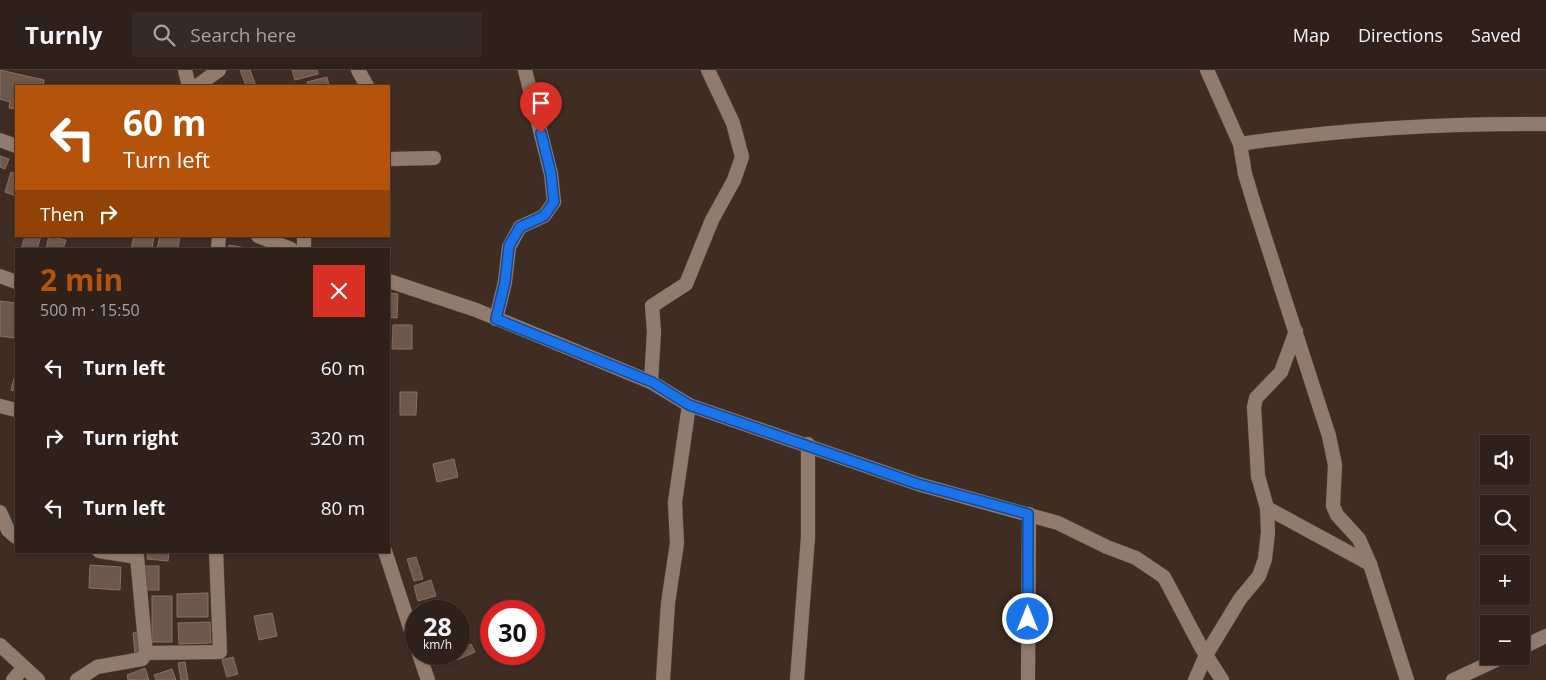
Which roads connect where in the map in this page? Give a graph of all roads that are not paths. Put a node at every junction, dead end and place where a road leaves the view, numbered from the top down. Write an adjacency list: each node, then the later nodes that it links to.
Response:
1 (185, 70): 7 (street)
2 (219, 70): 8 (street)
3 (358, 70): 9 (street)
4 (525, 70): 21 (street)
5 (708, 70): 23 (street)
6 (1207, 70): 12 (street)
7 (189, 85)
8 (198, 85)
9 (367, 85)
10 (1546, 124): 12 (street)
11 (0, 140): 13 (street)
12 (1240, 144): 22 (street)
13 (15, 146)
14 (434, 158): 15 (street)
15 (390, 159)
16 (261, 237): 17 (street)
17 (289, 248)
18 (0, 276): 20 (street)
19 (390, 281): 21 (street)
20 (15, 282)
21 (496, 319): 23 (street)
22 (1296, 331): 28 (street); 35 (street)
23 (652, 382): 24 (street)
24 (689, 405): 27 (street); 49 (street)
25 (0, 406): 26 (street)
26 (15, 410)
27 (808, 444): 30 (street); 50 (street)
28 (1267, 508): 35 (street); 41 (street)
29 (0, 512): 31 (street)
30 (1028, 514): 41 (street); 51 (street)
31 (15, 536)
32 (112, 553): 40 (street)
33 (216, 553): 40 (street)
34 (386, 553): 36 (street)
35 (1370, 564): 54 (street)
36 (405, 612)
37 (1546, 636): 38 (street)
38 (1530, 644)
39 (0, 645): 44 (street)
40 (146, 653): 47 (street)
41 (1206, 655): 52 (street); 53 (street)
42 (423, 665): 48 (street)
43 (1486, 665): 55 (street)
44 (24, 667): 45 (street); 46 (street)
45 (13, 680)
46 (38, 680)
47 (77, 680)
48 (428, 680)
49 (663, 680)
50 (796, 680)
51 (1028, 680)
52 (1195, 680)
53 (1222, 680)
54 (1407, 680)
55 (1455, 680)

